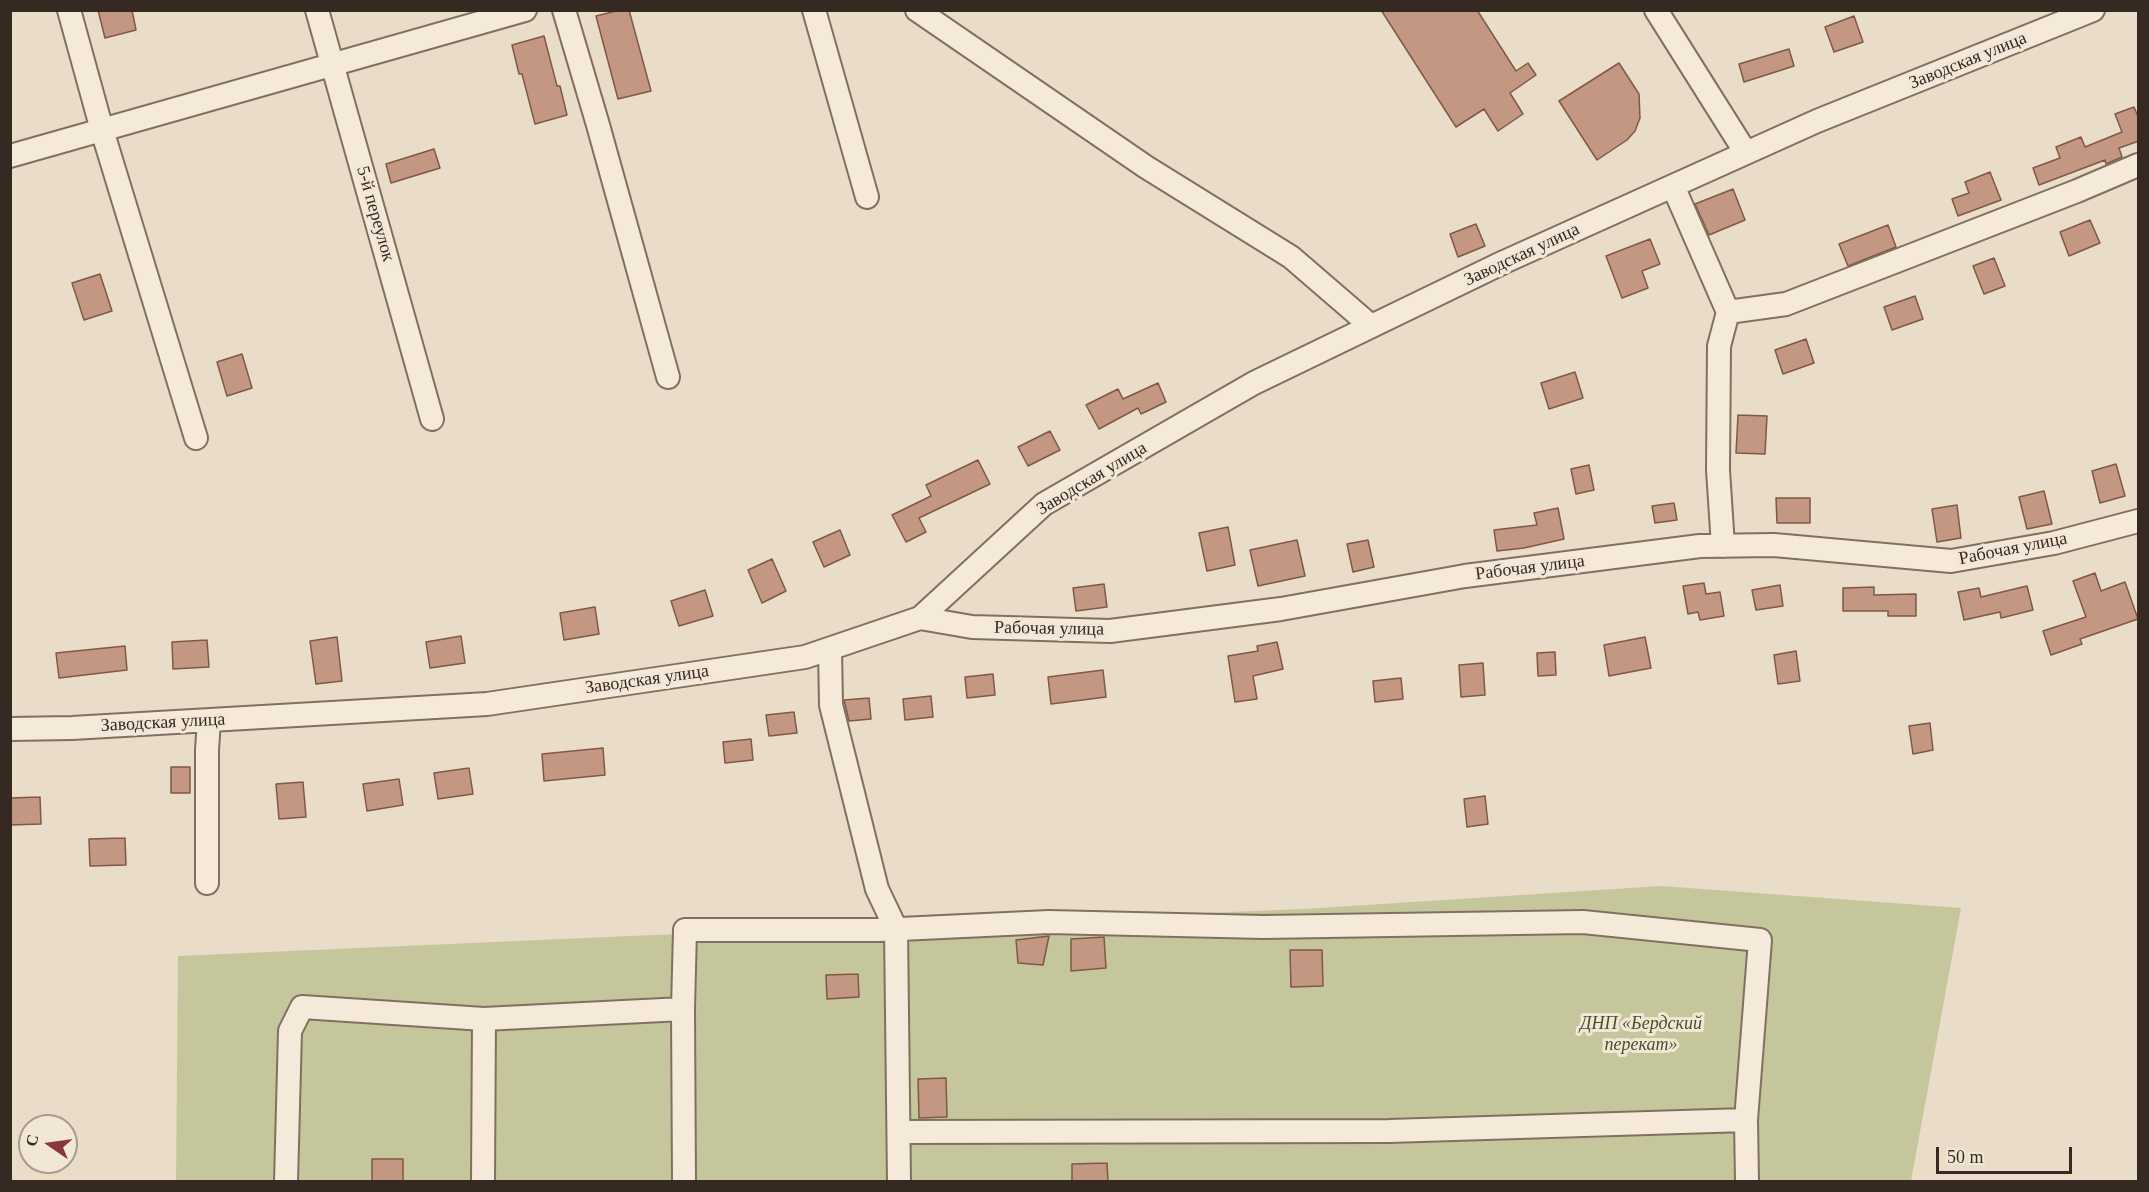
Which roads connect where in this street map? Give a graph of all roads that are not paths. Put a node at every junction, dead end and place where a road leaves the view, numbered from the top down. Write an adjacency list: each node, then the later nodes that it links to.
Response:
1 (69, 10): 10 (street)
2 (317, 10): 9 (street, 5-й переулок)
3 (525, 10): 9 (street)
4 (564, 10): 18 (street)
5 (814, 10): 15 (street)
6 (917, 10): 17 (street)
7 (1656, 10): 11 (street)
8 (2093, 10): 11 (street, Заводская улица)
9 (333, 65): 10 (street); 19 (street, 5-й переулок)
10 (102, 130): 12 (street); 20 (street)
11 (1746, 153): 14 (street, Заводская улица)
12 (10, 156)
13 (2139, 165): 16 (street)
14 (1673, 186): 16 (street); 17 (street, Заводская улица)
15 (867, 197)
16 (1728, 312): 22 (street)
17 (1371, 326): 23 (street, Заводская улица)
18 (668, 377)
19 (432, 419)
20 (196, 438)
21 (2139, 521): 22 (street, Рабочая улица)
22 (1723, 546): 23 (street, Рабочая улица)
23 (920, 618): 24 (street, Заводская улица)
24 (830, 649): 25 (street, Заводская улица); 28 (street)
25 (209, 720): 26 (street, Заводская улица); 27 (street)
26 (10, 729)
27 (207, 883)
28 (896, 929): 29 (street); 31 (street); 32 (street)
29 (683, 1009): 30 (street); 35 (street)
30 (484, 1019): 33 (street); 34 (street)
31 (1746, 1120): 32 (street); 37 (street)
32 (899, 1132): 36 (street)
33 (286, 1182)
34 (483, 1182)
35 (684, 1182)
36 (899, 1182)
37 (1747, 1182)

